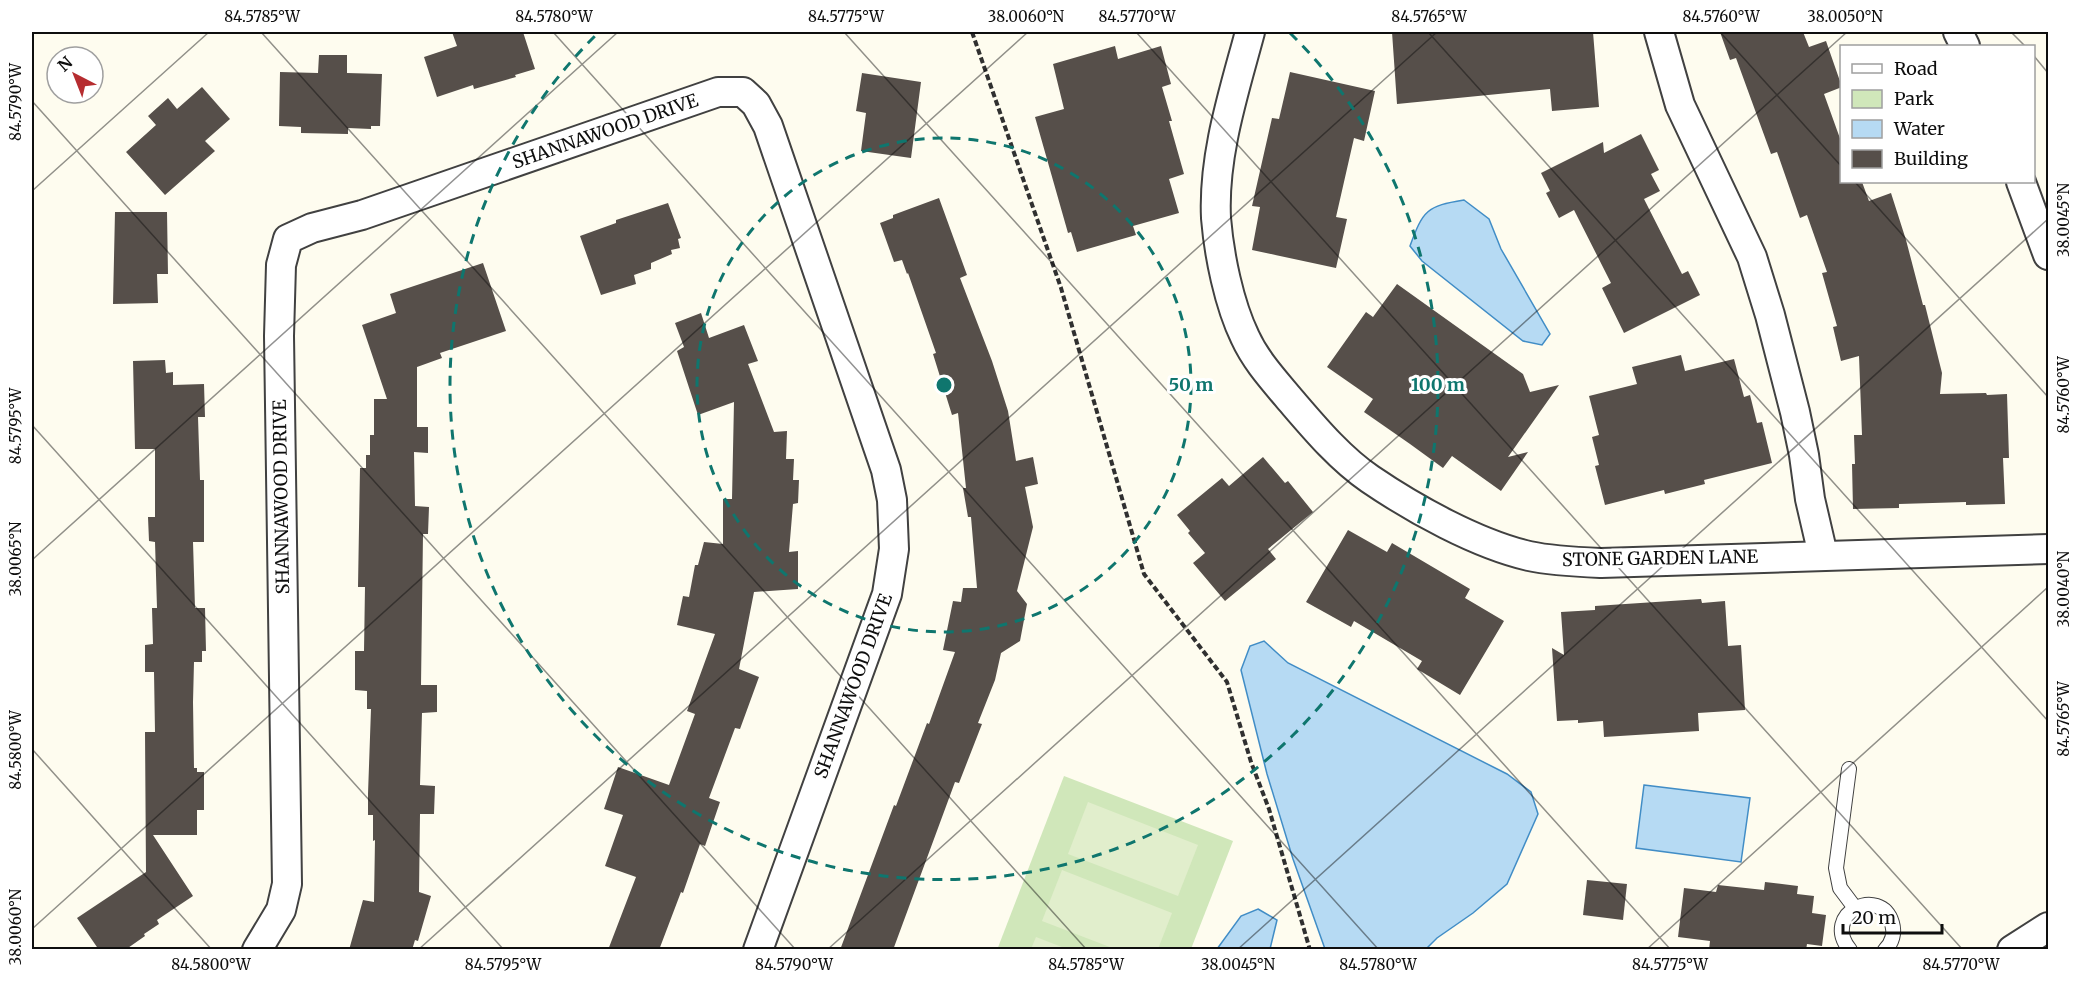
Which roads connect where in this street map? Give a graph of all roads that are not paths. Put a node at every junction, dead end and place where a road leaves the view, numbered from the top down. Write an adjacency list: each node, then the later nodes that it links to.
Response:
1 (1250, 32): 6 (street, STONE GARDEN LANE)
2 (1659, 32): 6 (street)
3 (2021, 183): 4 (street)
4 (2049, 255)
5 (2049, 549): 6 (street, STONE GARDEN LANE)
6 (1823, 555)
7 (1849, 769): 8 (lane)
8 (1855, 908): 12 (lane); 13 (lane)
9 (2049, 927): 14 (street)
10 (257, 950): 11 (street, SHANNAWOOD DRIVE)
11 (758, 950)
12 (1850, 950)
13 (1885, 950)
14 (2012, 950)

